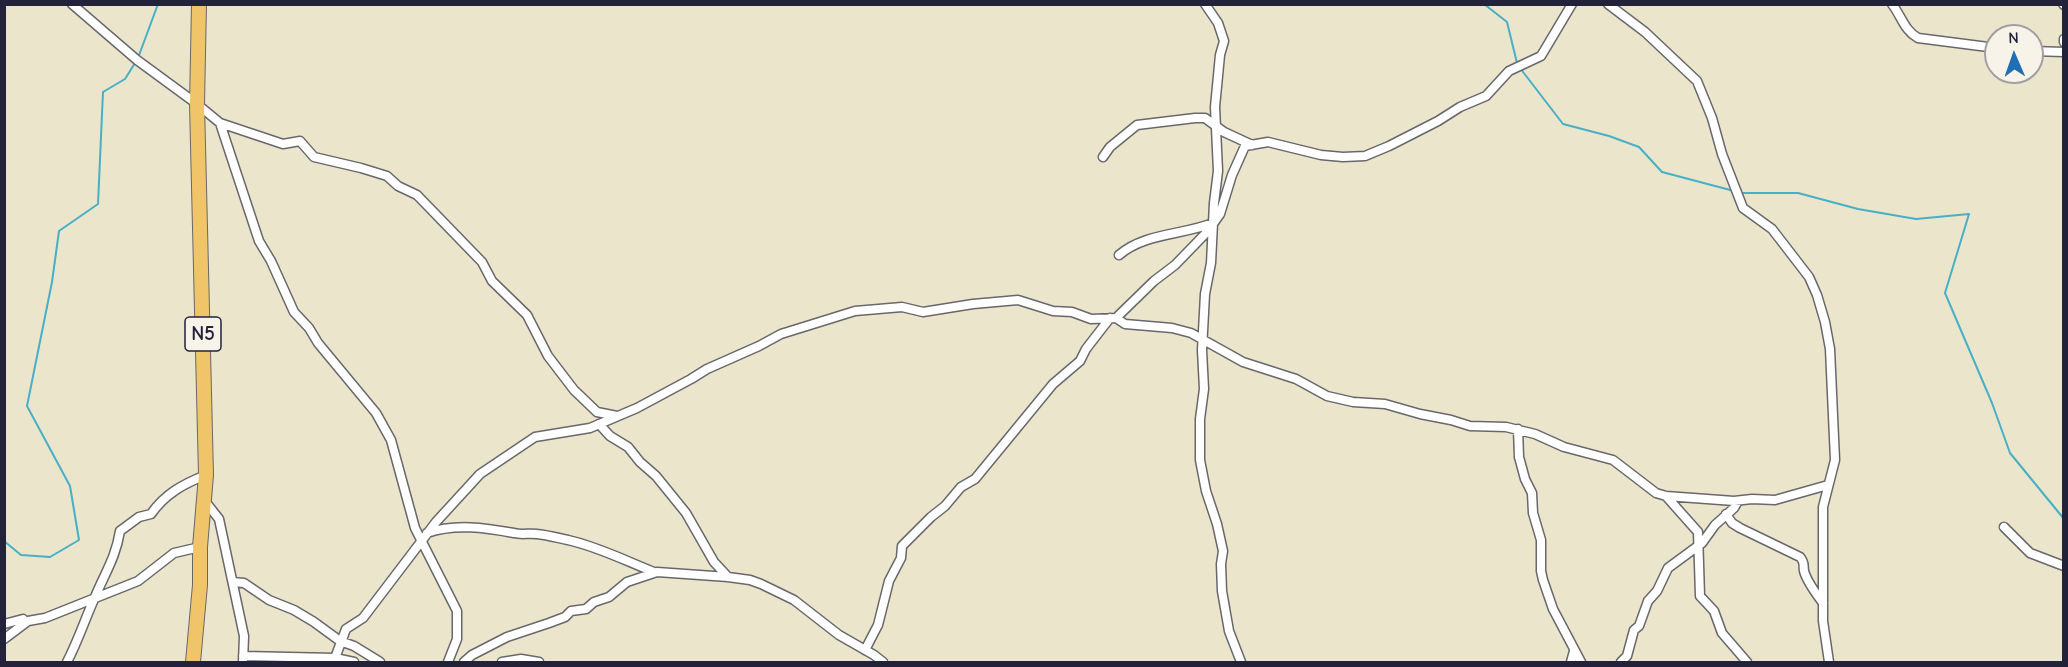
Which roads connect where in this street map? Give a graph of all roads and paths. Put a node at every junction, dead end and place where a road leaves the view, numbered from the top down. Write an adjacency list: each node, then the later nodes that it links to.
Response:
1 (72, 4): 10 (street)
2 (199, 4): 10 (highway, N5)
3 (1205, 4): 12 (street)
4 (1572, 4): 13 (street)
5 (1608, 4): 23 (street)
6 (1892, 4): 7 (street)
7 (1984, 46)
8 (2044, 51): 9 (street)
9 (2064, 52)
10 (197, 104): 11 (street); 22 (highway, N5)
11 (220, 123): 19 (street); 30 (street)
12 (1216, 126): 13 (street); 14 (street); 15 (street)
13 (1252, 145): 15 (street)
14 (1103, 157)
15 (1213, 223): 16 (street); 17 (street); 18 (street)
16 (1119, 255)
17 (1113, 318): 18 (street); 19 (street); 43 (street)
18 (1202, 339): 21 (street); 56 (street)
19 (618, 416): 20 (street)
20 (599, 424): 29 (street); 35 (street)
21 (1518, 429): 24 (street); 44 (street)
22 (206, 475): 25 (highway, N5); 37 (street)
23 (1828, 486): 26 (street); 38 (street)
24 (1666, 496): 26 (street); 31 (street)
25 (204, 500): 32 (highway, N5); 36 (street)
26 (1738, 501): 27 (street)
27 (1726, 514): 31 (street); 38 (street)
28 (2004, 527): 33 (street)
29 (427, 533): 30 (street); 34 (street)
30 (420, 542): 42 (street); 51 (street)
31 (1698, 546): 59 (street); 60 (street)
32 (200, 547): 37 (street); 48 (highway, N5)
33 (2064, 566)
34 (654, 572): 35 (street); 52 (street)
35 (728, 577): 43 (street)
36 (232, 582): 42 (street); 46 (street)
37 (94, 599): 41 (street); 47 (street)
38 (1824, 604): 61 (street)
39 (23, 619): 40 (street)
40 (4, 624)
41 (4, 639)
42 (340, 641): 45 (street); 50 (street)
43 (866, 650): 55 (street)
44 (1574, 651): 57 (street); 58 (street)
45 (335, 658): 46 (street); 49 (street)
46 (243, 659)
47 (67, 663)
48 (193, 663)
49 (354, 663)
50 (380, 663)
51 (448, 663)
52 (464, 663)
53 (502, 663): 54 (street)
54 (539, 663)
55 (883, 663)
56 (1241, 663)
57 (1571, 663)
58 (1581, 663)
59 (1621, 663)
60 (1747, 663)
61 (1829, 663)

